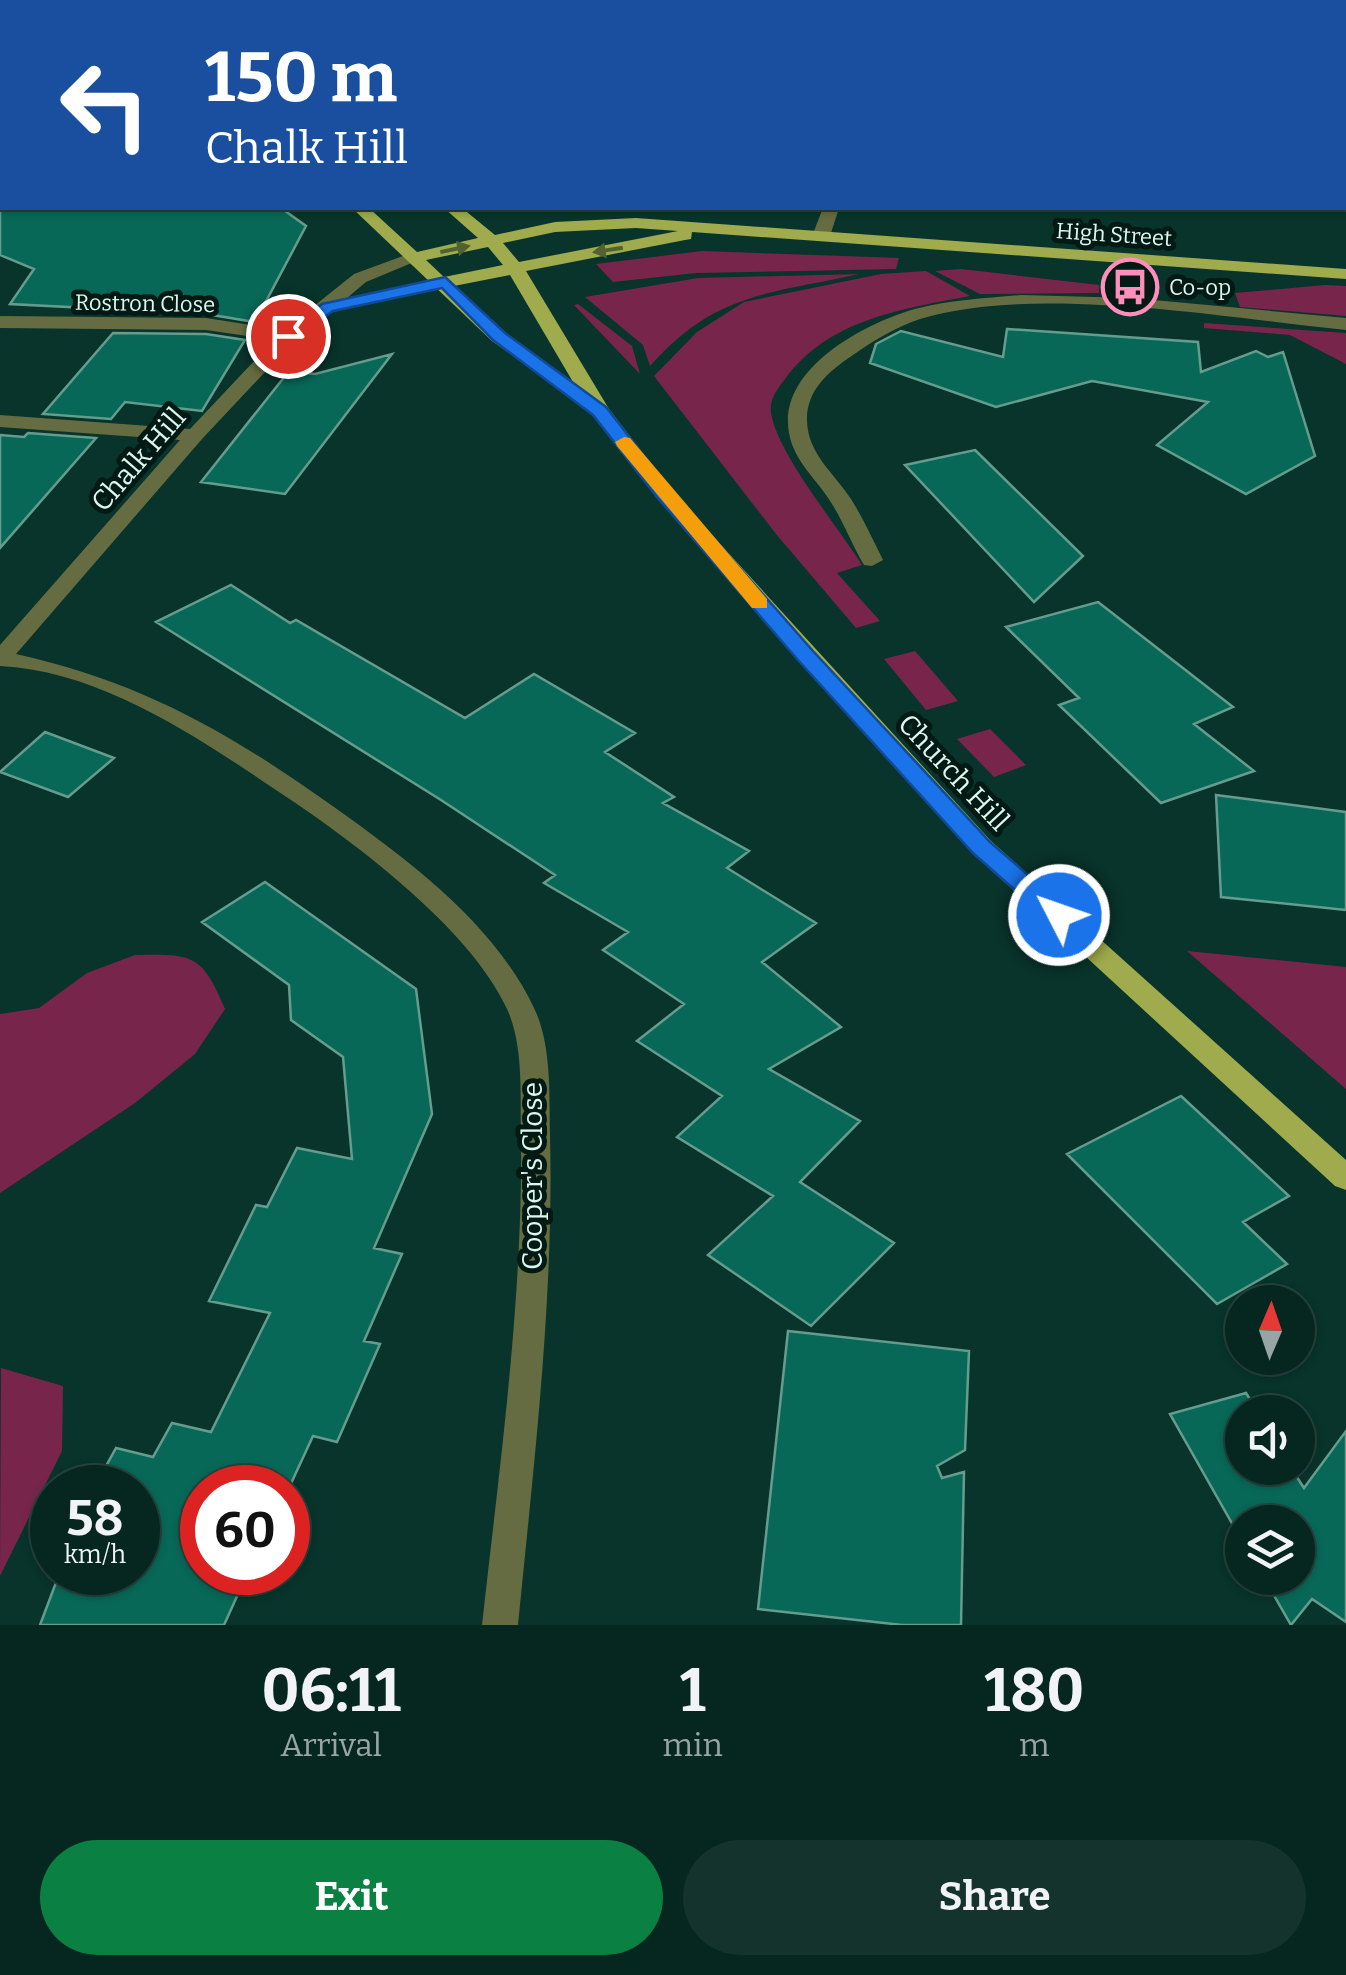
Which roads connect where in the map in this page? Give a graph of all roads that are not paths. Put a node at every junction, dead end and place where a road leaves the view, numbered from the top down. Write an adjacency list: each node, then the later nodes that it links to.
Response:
1 (362, 210): 7 (main road, Church Hill)
2 (454, 210): 6 (main road, Church Hill)
3 (830, 210): 5 (street)
4 (700, 231): 5 (main road, High Street); 6 (main road, High Street); 8 (main road, High Street, one-way to 8)
5 (821, 236): 9 (main road, High Street)
6 (492, 241): 7 (main road, High Street, one-way to 6); 8 (main road, Church Hill)
7 (417, 257): 10 (main road, Church Hill); 11 (street, Chalk Hill)
8 (516, 268): 10 (main road, High Street); 15 (main road, Church Hill)
9 (1346, 274)
10 (445, 282): 11 (street, Chalk Hill); 15 (main road, Church Hill)
11 (328, 307): 14 (street, Chalk Hill)
12 (0, 322): 14 (street, Rostron Close)
13 (1346, 324): 18 (street)
14 (288, 336): 17 (street, Chalk Hill)
15 (600, 411): 20 (main road, Church Hill)
16 (0, 421): 17 (street)
17 (194, 435): 19 (street, Chalk Hill)
18 (872, 560)
19 (0, 659): 21 (street, Cooper's Close)
20 (1346, 1178)
21 (500, 1625)

